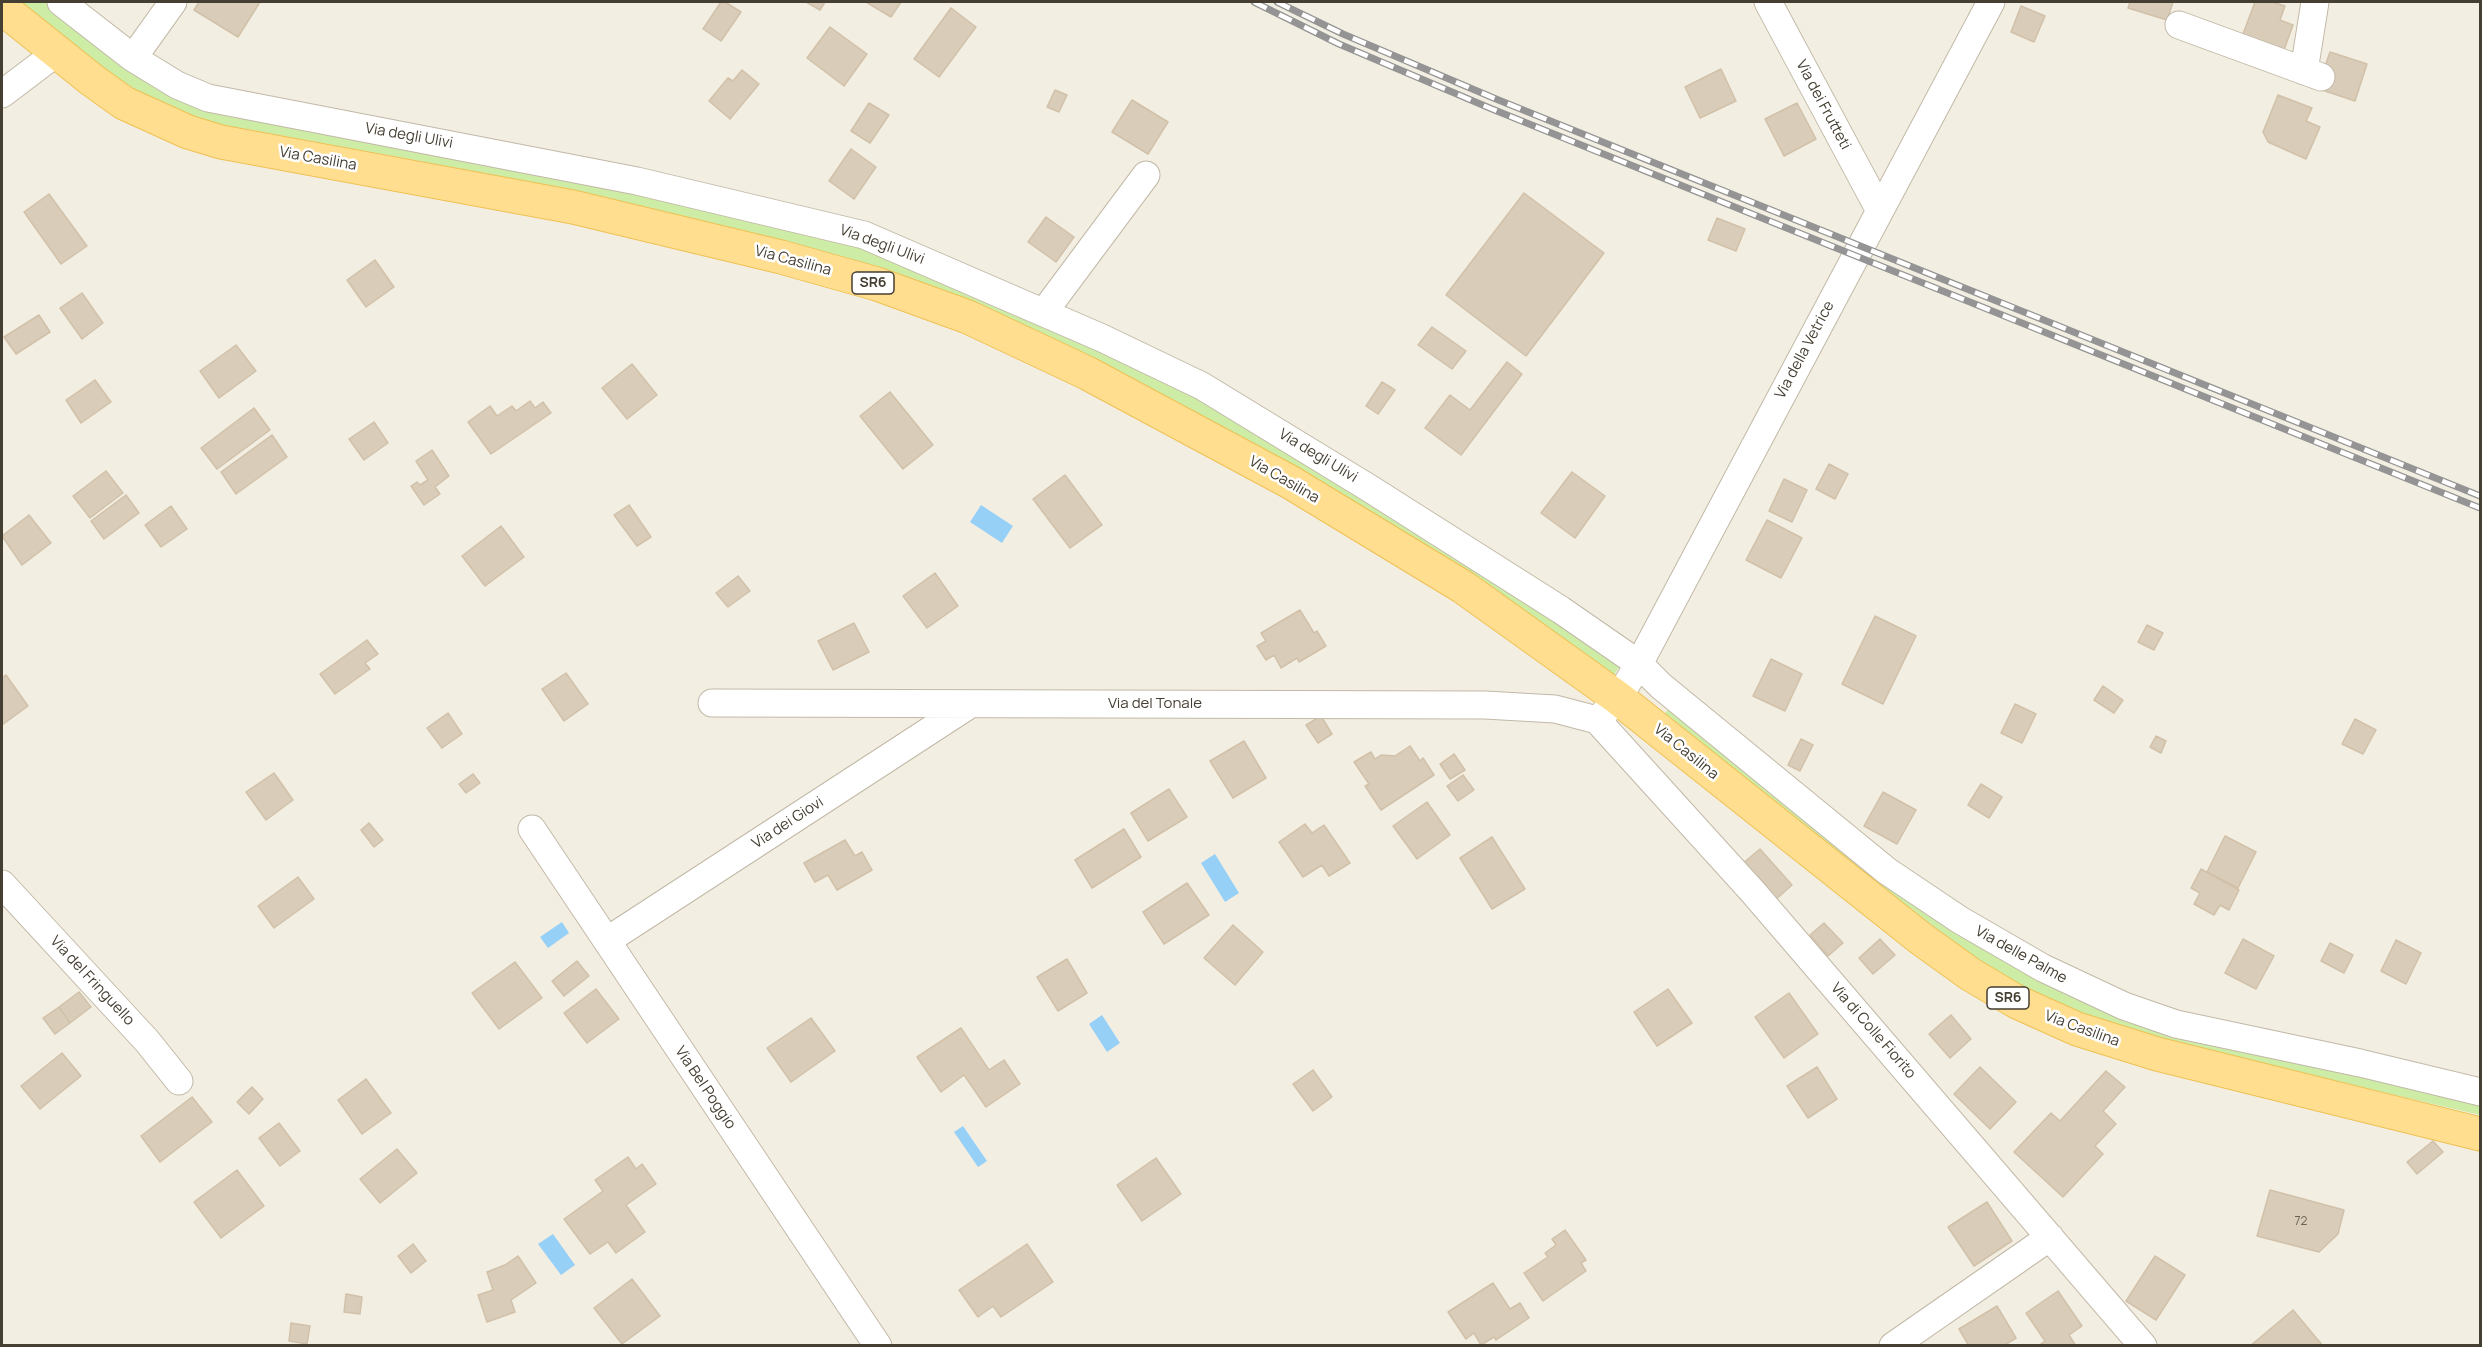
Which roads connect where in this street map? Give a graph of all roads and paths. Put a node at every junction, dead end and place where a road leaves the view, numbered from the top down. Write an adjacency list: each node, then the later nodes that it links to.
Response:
1 (61, 2): 9 (street, Via degli Ulivi)
2 (174, 2): 9 (street)
3 (1768, 2): 12 (street, Via dei Frutteti)
4 (1991, 2): 12 (street, Via della Vetrice)
5 (2315, 2): 7 (street)
6 (2, 8): 8 (main road, Via Casilina / SR6)
7 (2179, 25)
8 (56, 53): 10 (street); 17 (main road, Via Casilina / SR6)
9 (133, 58): 13 (street, Via degli Ulivi)
10 (2, 94)
11 (1146, 175): 13 (street)
12 (1879, 209): 14 (street, Via della Vetrice)
13 (1044, 312): 14 (street, Via degli Ulivi)
14 (1639, 664): 17 (street, Via della Vetrice); 22 (street, Via delle Palme)
15 (712, 703): 16 (street, Via del Tonale)
16 (969, 705): 17 (street, Via del Tonale); 20 (street, Via dei Giovi)
17 (1608, 709): 23 (main road, Via Casilina / SR6); 24 (street, Via di Colle Fiorito)
18 (532, 830): 20 (street, Via Bel Poggio)
19 (2, 884): 21 (street, Via del Fringuello)
20 (608, 940): 25 (street, Via Bel Poggio)
21 (179, 1081)
22 (2481, 1092)
23 (2481, 1134)
24 (2050, 1237): 26 (street); 27 (street, Via di Colle Fiorito)
25 (878, 1346)
26 (1893, 1346)
27 (2143, 1346)

